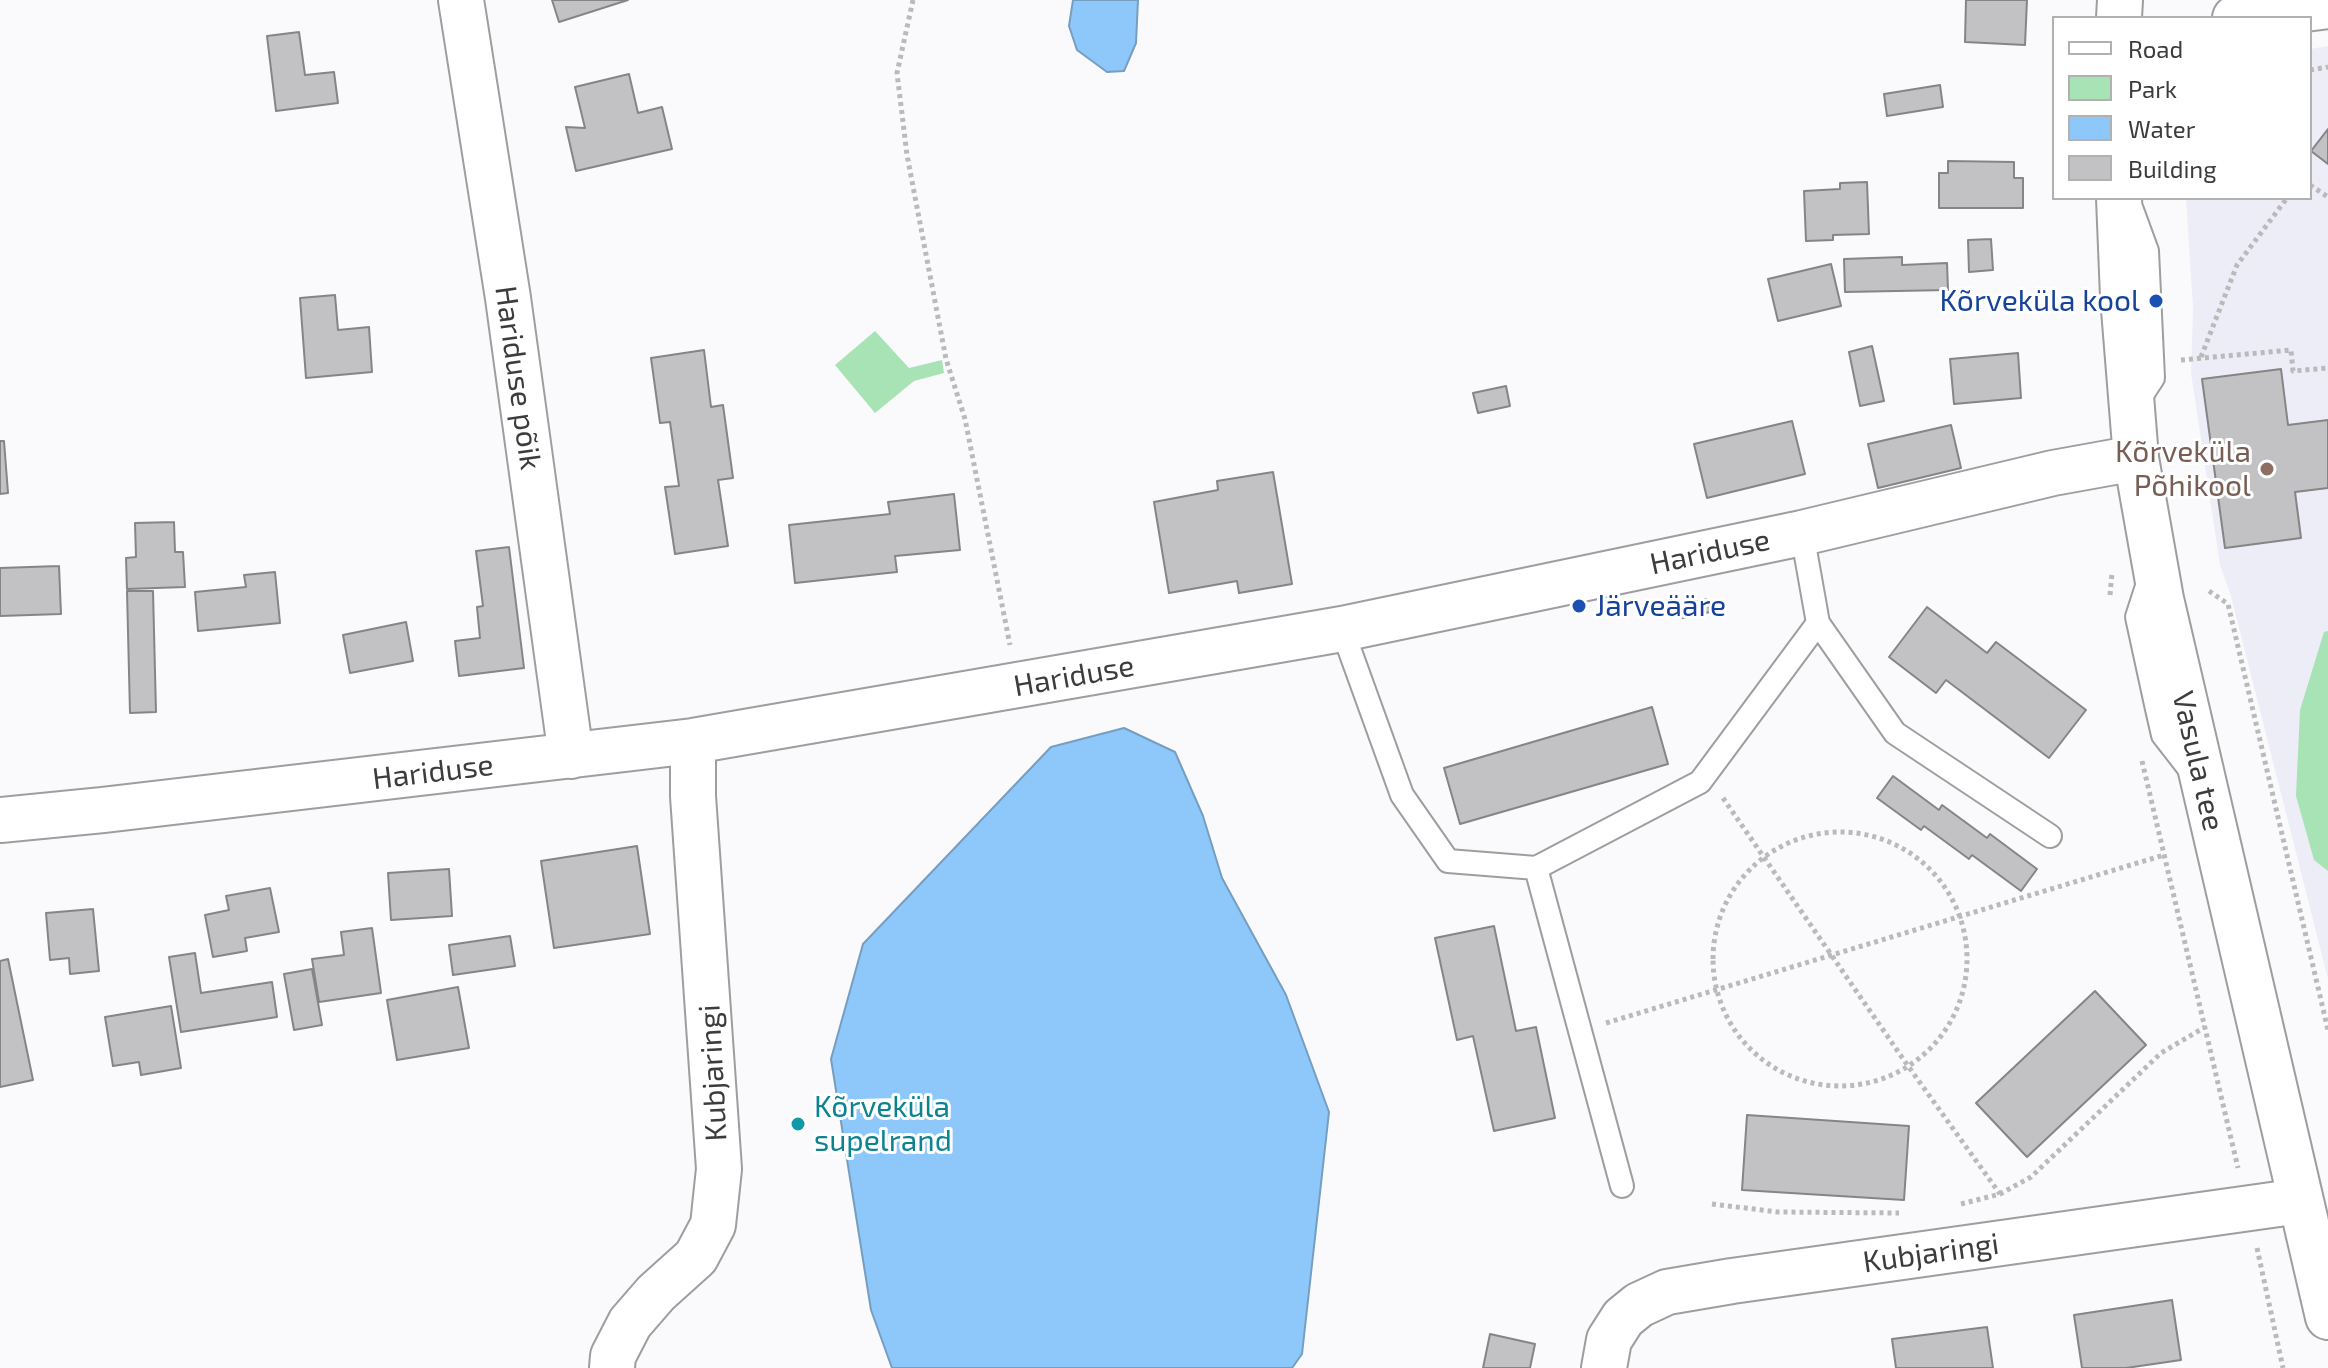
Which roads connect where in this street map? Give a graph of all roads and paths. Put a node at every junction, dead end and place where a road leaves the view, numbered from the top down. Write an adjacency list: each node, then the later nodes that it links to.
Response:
1 (461, 0): 22 (street, Hariduse põik)
2 (913, 0): 19 (path)
3 (2328, 6): 4 (street)
4 (2250, 16)
5 (2119, 200): 11 (street, Vasula tee)
6 (2128, 200): 11 (lane)
7 (2286, 200): 8 (path)
8 (2201, 357): 9 (path); 10 (path)
9 (2177, 361)
10 (2328, 368)
11 (2131, 412): 12 (street, Vasula tee)
12 (2136, 458): 13 (street, Hariduse); 14 (street, Vasula tee)
13 (1802, 533): 17 (lane); 18 (street, Hariduse)
14 (2134, 566): 16 (path); 38 (street, Vasula tee)
15 (2209, 591): 33 (path)
16 (2110, 599)
17 (1818, 623): 23 (lane); 25 (lane)
18 (1342, 629): 19 (street, Hariduse); 28 (lane)
19 (1018, 685): 20 (street, Hariduse)
20 (693, 741): 22 (street, Hariduse); 44 (street, Kubjaringi)
21 (2140, 750): 26 (path)
22 (571, 756): 24 (street, Hariduse)
23 (1707, 774): 27 (path); 28 (lane)
24 (0, 820)
25 (2050, 836)
26 (2164, 855): 29 (path); 32 (path)
27 (1764, 856): 29 (path); 30 (path); 31 (path)
28 (1536, 868): 34 (lane)
29 (1962, 915): 30 (path); 35 (path)
30 (1832, 957): 31 (path); 35 (path)
31 (1716, 991): 34 (path); 35 (path)
32 (2205, 1027): 37 (path); 41 (path)
33 (2328, 1030)
34 (1580, 1031): 36 (lane)
35 (1908, 1066): 37 (path)
36 (1622, 1186)
37 (2000, 1194): 40 (path)
38 (2314, 1198): 41 (street, Kubjaringi); 43 (street, Vasula tee)
39 (1712, 1204): 42 (path)
40 (1953, 1205)
41 (2248, 1209): 45 (street, Kubjaringi); 46 (path)
42 (1900, 1213)
43 (2328, 1317)
44 (612, 1368)
45 (1604, 1368)
46 (2283, 1368)

